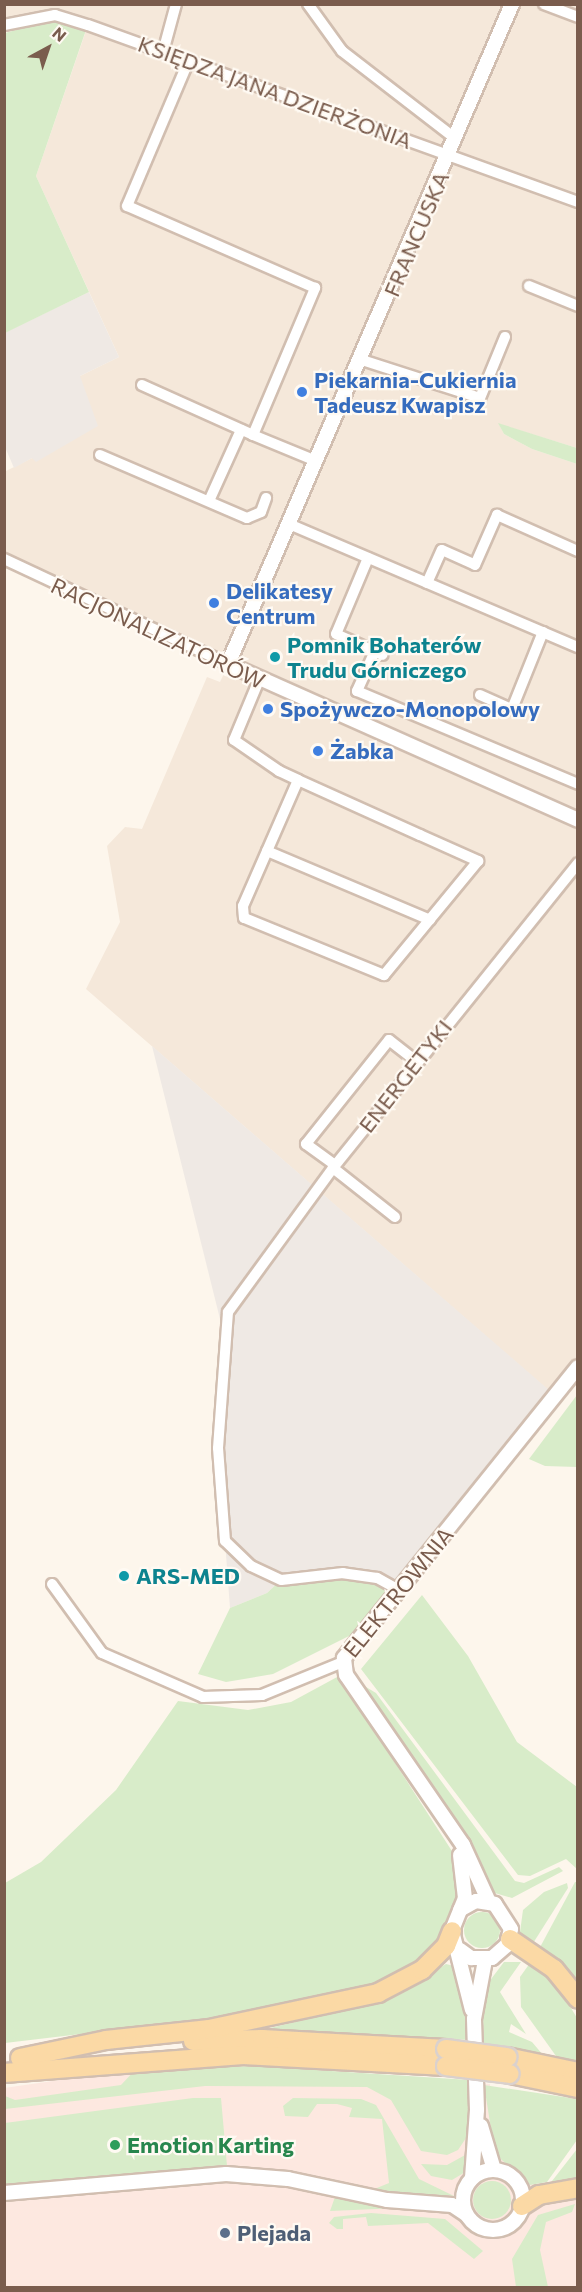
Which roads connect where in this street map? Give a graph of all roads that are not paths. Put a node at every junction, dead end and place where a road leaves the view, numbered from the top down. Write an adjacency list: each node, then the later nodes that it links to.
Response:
1 (176, 4): 7 (street)
2 (308, 4): 9 (street)
3 (512, 4): 9 (street, FRANCUSKA)
4 (544, 4): 5 (street)
5 (578, 17)
6 (4, 25): 7 (street, KSIĘDZA JANA DZIERŻONIA)
7 (163, 52): 8 (street, KSIĘDZA JANA DZIERŻONIA)
8 (188, 62): 10 (street, KSIĘDZA JANA DZIERŻONIA); 18 (street)
9 (456, 139): 10 (street, FRANCUSKA)
10 (450, 154): 11 (street, KSIĘDZA JANA DZIERŻONIA); 15 (street, FRANCUSKA)
11 (578, 202)
12 (529, 286): 13 (street)
13 (578, 306)
14 (505, 337): 15 (street)
15 (362, 360): 20 (street, FRANCUSKA)
16 (141, 386): 17 (street)
17 (241, 430): 18 (street); 22 (street)
18 (253, 435): 20 (street)
19 (100, 455): 22 (street)
20 (316, 461): 23 (street, FRANCUSKA)
21 (266, 498): 22 (street)
22 (209, 501)
23 (289, 524): 25 (street); 30 (street, FRANCUSKA)
24 (578, 552): 27 (street)
25 (368, 558): 27 (street); 34 (street)
26 (4, 559): 30 (street, RACJONALIZATORÓW)
27 (428, 583): 28 (street)
28 (543, 632): 29 (street); 32 (street)
29 (578, 646)
30 (228, 664): 31 (street, RACJONALIZATORÓW)
31 (259, 680): 33 (street); 35 (street, RACJONALIZATORÓW)
32 (480, 696)
33 (298, 780): 36 (street); 38 (street)
34 (578, 784)
35 (576, 815)
36 (267, 851): 38 (street); 38 (street)
37 (578, 862): 39 (street, ENERGETYKI)
38 (430, 920)
39 (416, 1062): 40 (street, ENERGETYKI); 40 (street)
40 (334, 1167): 41 (street); 44 (street, ENERGETYKI)
41 (395, 1217)
42 (578, 1367): 44 (street, ELEKTROWNIA)
43 (52, 1584): 45 (street, ELEKTROWNIA)
44 (399, 1590): 45 (street, ELEKTROWNIA)
45 (343, 1662): 46 (street)
46 (452, 1830): 47 (street); 48 (street)
47 (489, 1902): 48 (street); 49 (street)
48 (454, 1923): 50 (street); 55 (main road)
49 (510, 1939): 51 (street); 52 (main road)
50 (460, 1950): 51 (street); 53 (street)
51 (485, 1960): 53 (street)
52 (578, 1999)
53 (474, 2019): 60 (street)
54 (446, 2058): 55 (main road); 57 (main road); 58 (main road, bridge)
55 (12, 2059)
56 (578, 2072): 58 (main road)
57 (4, 2073)
58 (552, 2074): 59 (main road)
59 (578, 2088)
60 (477, 2110): 61 (street); 62 (street)
61 (494, 2170): 62 (street); 65 (street)
62 (472, 2178): 66 (street)
63 (578, 2188): 65 (main road)
64 (4, 2193): 66 (street)
65 (522, 2206): 66 (street)
66 (466, 2214)

